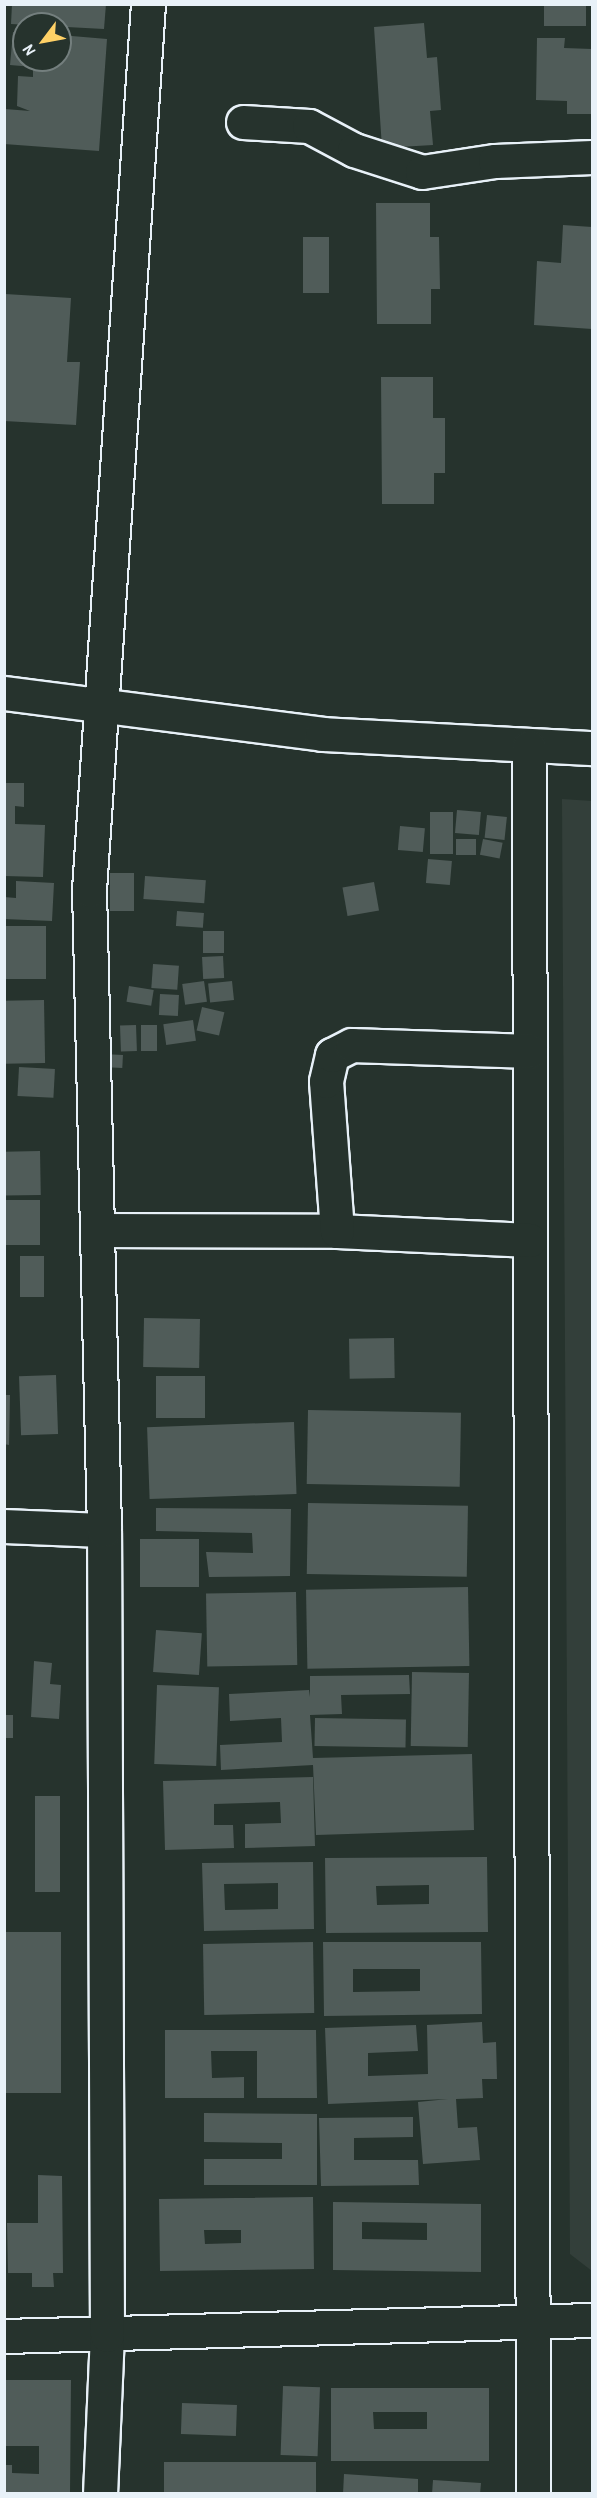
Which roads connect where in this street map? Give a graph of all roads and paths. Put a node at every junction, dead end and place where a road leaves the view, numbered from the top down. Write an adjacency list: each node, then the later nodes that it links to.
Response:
1 (148, 4): 5 (street)
2 (243, 122): 3 (street)
3 (592, 157)
4 (4, 693): 5 (street)
5 (100, 706): 6 (street); 9 (street)
6 (529, 747): 7 (street); 8 (street)
7 (592, 748)
8 (530, 1051): 10 (street); 11 (street)
9 (97, 1230): 10 (street); 13 (street)
10 (337, 1231): 11 (street)
11 (530, 1240): 14 (street)
12 (4, 1526): 13 (street)
13 (104, 1530): 16 (street)
14 (532, 2318): 15 (street); 16 (street); 21 (street)
15 (592, 2320)
16 (107, 2335): 17 (street); 20 (street)
17 (4, 2336)
18 (92, 2400): 19 (street)
19 (91, 2493)
20 (100, 2493)
21 (533, 2493)

